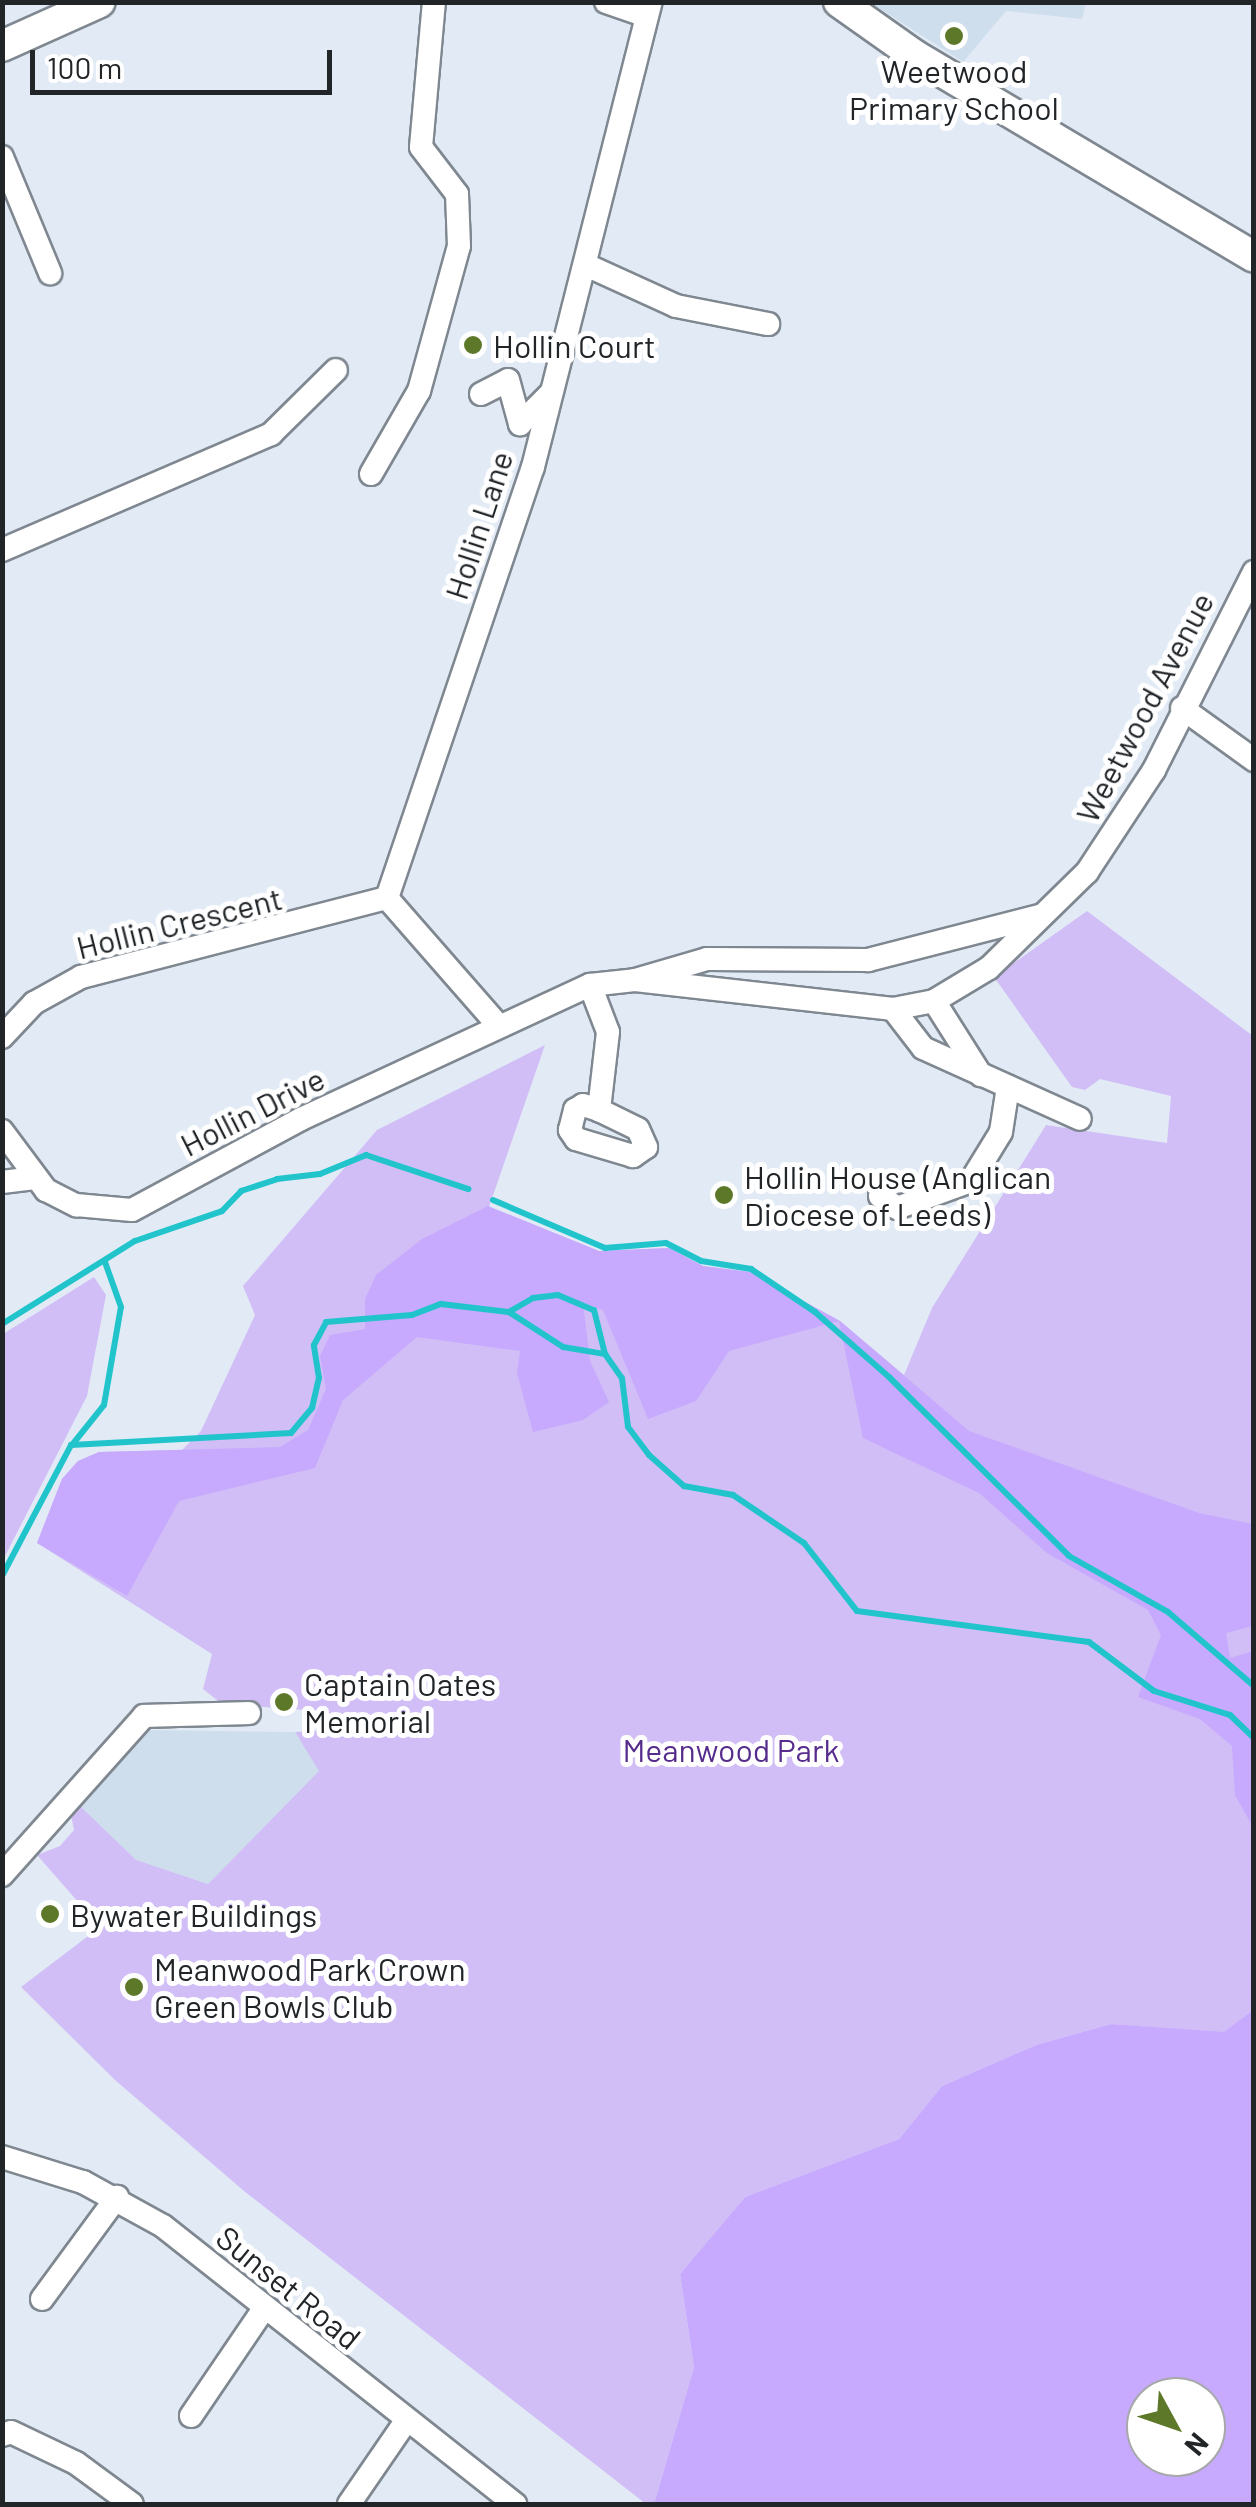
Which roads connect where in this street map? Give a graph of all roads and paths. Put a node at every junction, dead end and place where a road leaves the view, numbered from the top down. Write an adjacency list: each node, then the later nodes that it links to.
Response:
1 (100, 2): 6 (street)
2 (434, 2): 15 (street)
3 (606, 2): 5 (street)
4 (839, 2): 8 (street)
5 (649, 9): 9 (street, Hollin Lane)
6 (2, 46)
7 (2, 156): 10 (street)
8 (1254, 257)
9 (586, 266): 11 (street); 13 (street, Hollin Lane)
10 (50, 273)
11 (768, 324)
12 (336, 370): 16 (street)
13 (553, 392): 14 (street); 20 (street, Hollin Lane)
14 (481, 394)
15 (371, 474)
16 (2, 550)
17 (1254, 572): 18 (street, Weetwood Avenue)
18 (1182, 708): 19 (street); 21 (street, Weetwood Avenue)
19 (1254, 760)
20 (387, 898): 26 (street); 27 (street, Hollin Crescent)
21 (1047, 914): 22 (street, Weetwood Avenue); 24 (street, Weetwood Avenue)
22 (635, 980): 23 (street, Weetwood Avenue); 25 (street, Weetwood Avenue)
23 (590, 986): 26 (street, Weetwood Avenue); 30 (street)
24 (934, 1000): 25 (street, Weetwood Avenue); 28 (street)
25 (893, 1009): 28 (street)
26 (498, 1025): 33 (street, Hollin Drive)
27 (2, 1037)
28 (981, 1075): 29 (street)
29 (1008, 1087): 31 (street); 35 (street)
30 (598, 1110)
31 (1080, 1120)
32 (2, 1131): 33 (street, Hollin Drive)
33 (35, 1178): 34 (street)
34 (2, 1182)
35 (880, 1196)
36 (249, 1713): 37 (street)
37 (2, 1875)
38 (2, 2157): 39 (street, Sunset Road)
39 (117, 2197): 40 (street); 41 (street, Sunset Road)
40 (42, 2298)
41 (263, 2310): 42 (street); 43 (street, Sunset Road)
42 (191, 2416)
43 (406, 2422): 46 (street); 47 (street, Sunset Road)
44 (2, 2435): 45 (street)
45 (132, 2504)
46 (349, 2504)
47 (515, 2504)

